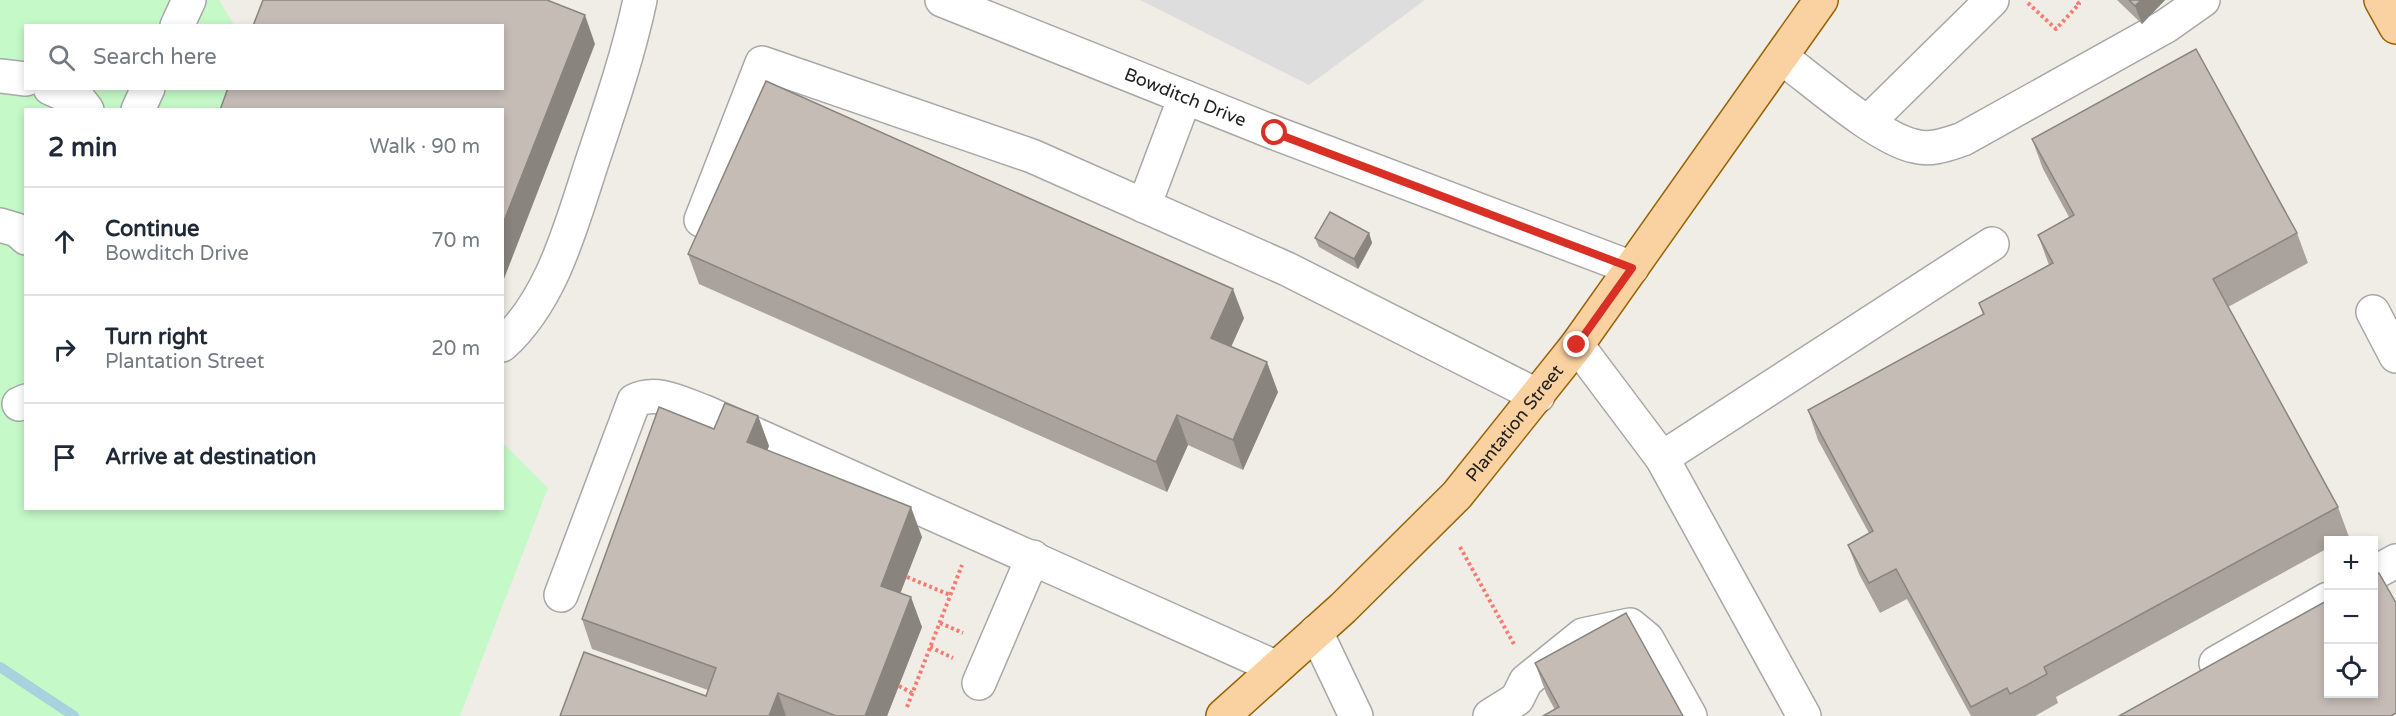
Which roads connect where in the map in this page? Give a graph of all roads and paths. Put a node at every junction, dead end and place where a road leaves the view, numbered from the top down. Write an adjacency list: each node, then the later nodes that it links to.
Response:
1 (189, 0): 10 (street)
2 (640, 0): 28 (street)
3 (942, 0): 17 (street, Bowditch Drive)
4 (1821, 0): 12 (main road, Plantation Street)
5 (1992, 0): 20 (street)
6 (2026, 0): 7 (path)
7 (2075, 0)
8 (2204, 0): 20 (street)
9 (2381, 0): 11 (main road)
10 (178, 24)
11 (2396, 27)
12 (1781, 57): 20 (street); 26 (main road, Plantation Street)
13 (0, 76): 14 (street)
14 (24, 79)
15 (55, 90): 18 (street)
16 (146, 90): 19 (street)
17 (1185, 97): 21 (street); 26 (street, Bowditch Drive)
18 (85, 108)
19 (139, 108)
20 (1877, 128)
21 (1144, 206): 22 (street); 31 (street)
22 (701, 220)
23 (0, 225): 24 (street)
24 (24, 236)
25 (1992, 244): 32 (street)
26 (1632, 268): 29 (main road, Plantation Street)
27 (2373, 312): 30 (street)
28 (504, 343)
29 (1577, 345): 31 (main road, Plantation Street); 32 (street)
30 (2396, 356)
31 (1538, 396): 42 (main road, Plantation Street)
32 (1662, 458): 54 (street)
33 (1460, 548): 43 (path)
34 (966, 557): 40 (path)
35 (1033, 557): 39 (street); 44 (street); 46 (street)
36 (2396, 561): 37 (street)
37 (2378, 570)
38 (907, 577): 40 (path)
39 (561, 595)
40 (950, 596): 48 (path)
41 (2324, 601): 45 (street)
42 (1316, 632): 44 (main road, Plantation Street); 51 (street)
43 (1508, 634)
44 (1275, 667): 50 (main road, Plantation Street)
45 (2185, 681)
46 (979, 683)
47 (899, 686): 48 (path)
48 (912, 693): 49 (path)
49 (907, 707)
50 (1223, 716)
51 (1356, 716)
52 (1490, 716): 53 (street)
53 (1690, 716)
54 (1804, 716)

